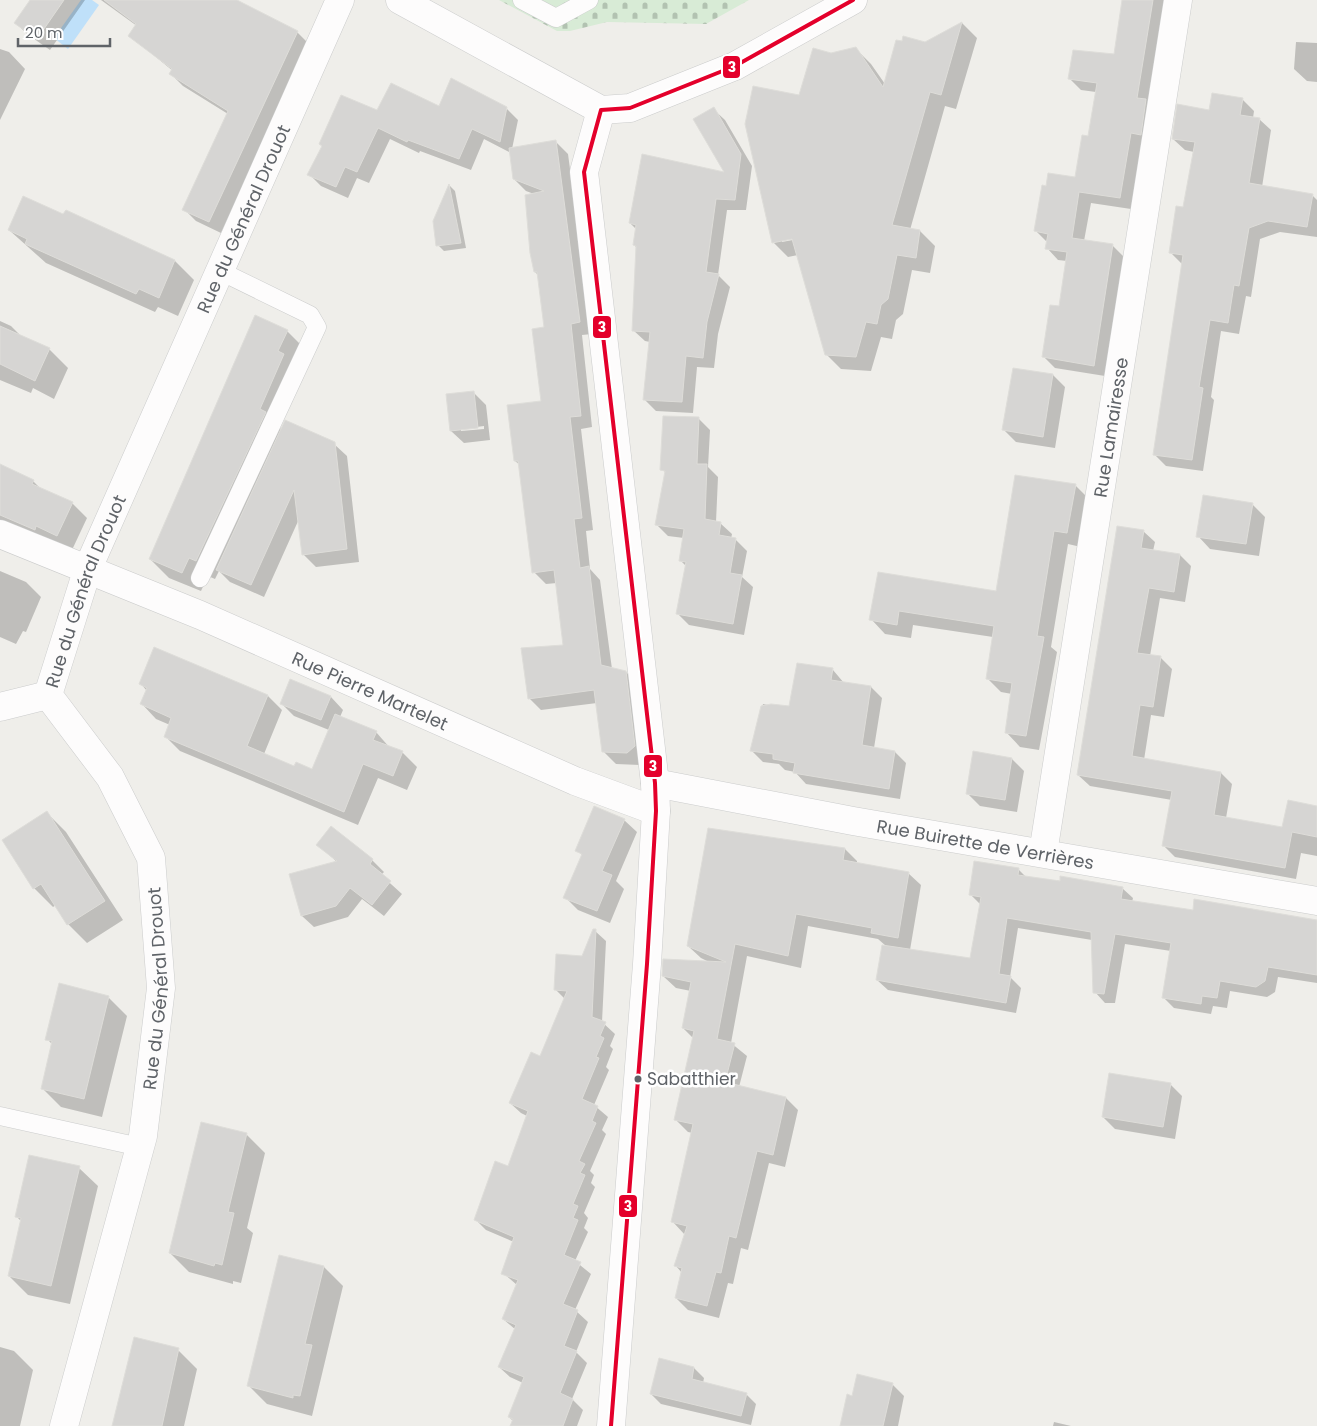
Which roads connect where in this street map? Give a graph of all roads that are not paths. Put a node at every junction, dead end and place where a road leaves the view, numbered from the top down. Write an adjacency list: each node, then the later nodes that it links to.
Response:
1 (340, 0): 8 (street, Rue du Général Drouot)
2 (400, 0): 7 (street)
3 (522, 0): 4 (lane)
4 (589, 0)
5 (853, 0): 7 (street)
6 (1178, 0): 16 (street, Rue Lamairesse)
7 (601, 110): 14 (street)
8 (220, 271): 10 (street, Rue du Général Drouot); 11 (lane)
9 (0, 534): 10 (street, Rue Pierre Martelet)
10 (88, 568): 12 (street, Rue du Général Drouot); 15 (street, Rue Pierre Martelet)
11 (200, 578)
12 (48, 695): 13 (street); 19 (street, Rue du Général Drouot)
13 (0, 707)
14 (655, 783): 15 (street); 16 (street, Rue Buirette de Verrières)
15 (656, 811): 21 (street)
16 (1043, 853): 17 (street, Rue Buirette de Verrières)
17 (1317, 901)
18 (0, 1116): 19 (lane)
19 (140, 1147): 20 (street, Rue du Général Drouot)
20 (64, 1426)
21 (611, 1426)

